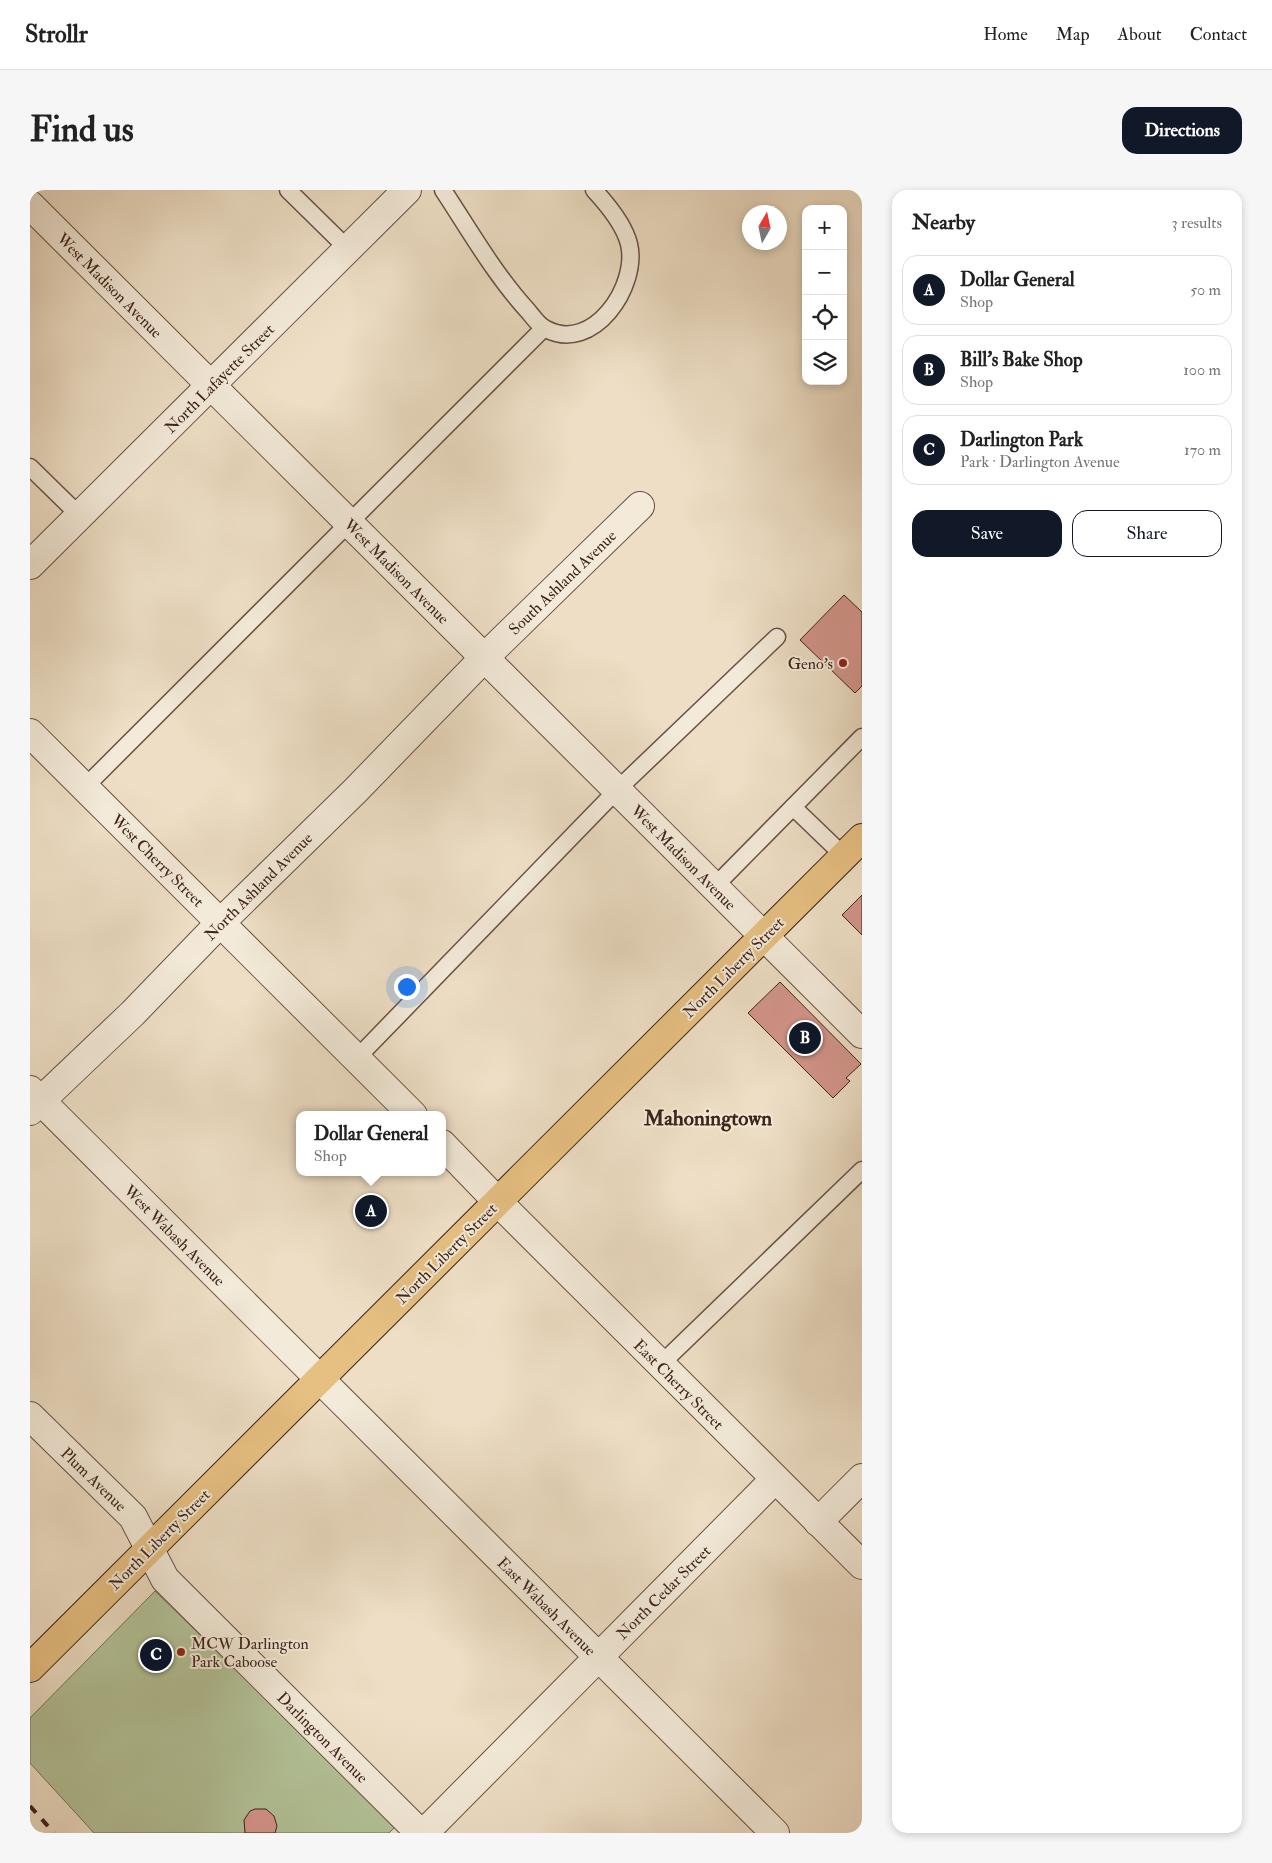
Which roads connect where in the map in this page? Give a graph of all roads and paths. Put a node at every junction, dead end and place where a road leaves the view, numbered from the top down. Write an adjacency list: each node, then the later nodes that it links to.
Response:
1 (288, 190): 6 (lane)
2 (407, 190): 6 (street, North Lafayette Street)
3 (444, 190): 7 (lane)
4 (594, 190): 7 (lane)
5 (30, 205): 8 (street, West Madison Avenue)
6 (348, 249): 8 (street, North Lafayette Street)
7 (544, 328): 12 (lane)
8 (211, 386): 11 (street, North Lafayette Street); 12 (street, West Madison Avenue)
9 (30, 467): 11 (lane)
10 (640, 506): 15 (street, South Ashland Avenue)
11 (80, 516): 13 (street, North Lafayette Street)
12 (348, 522): 15 (street, West Madison Avenue); 18 (lane)
13 (30, 565)
14 (777, 637): 19 (lane)
15 (484, 658): 19 (street, West Madison Avenue); 23 (street, North Ashland Avenue)
16 (30, 733): 18 (street, West Cherry Street)
17 (862, 737): 20 (lane)
18 (85, 787): 23 (street, West Cherry Street)
19 (617, 790): 22 (street, West Madison Avenue); 26 (lane)
20 (793, 807): 21 (lane); 22 (lane)
21 (853, 847): 24 (main road, North Liberty Street)
22 (714, 887): 24 (street, West Madison Avenue)
23 (220, 923): 26 (street, West Cherry Street); 27 (street, North Ashland Avenue)
24 (764, 936): 25 (street, West Madison Avenue); 31 (main road, North Liberty Street)
25 (862, 1034)
26 (356, 1059): 28 (street, West Cherry Street)
27 (34, 1100): 33 (street, West Wabash Avenue)
28 (409, 1111)
29 (446, 1148): 31 (street)
30 (862, 1170): 32 (lane)
31 (498, 1202): 32 (street, East Cherry Street); 33 (main road, North Liberty Street)
32 (660, 1365): 36 (street, East Cherry Street)
33 (319, 1380): 38 (main road, North Liberty Street); 40 (street, East Wabash Avenue)
34 (30, 1416): 38 (street, Plum Avenue)
35 (862, 1478): 37 (street)
36 (775, 1479): 37 (street, East Cherry Street); 40 (street, North Cedar Street)
37 (818, 1522): 39 (street, East Cherry Street)
38 (149, 1549): 41 (main road, North Liberty Street); 42 (street, Darlington Avenue)
39 (862, 1565)
40 (598, 1657): 42 (street, North Cedar Street); 43 (street, East Wabash Avenue)
41 (30, 1668)
42 (422, 1833)
43 (774, 1833)

